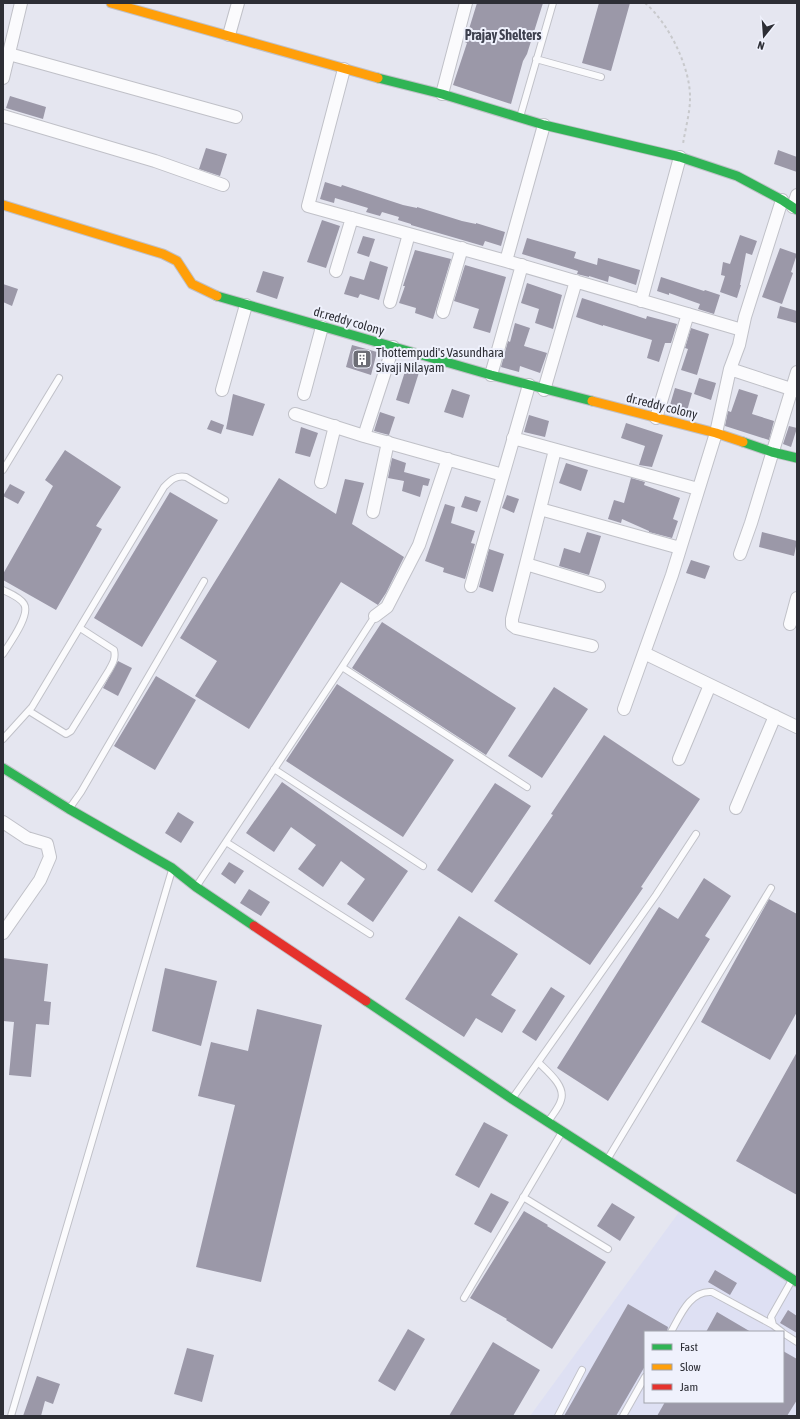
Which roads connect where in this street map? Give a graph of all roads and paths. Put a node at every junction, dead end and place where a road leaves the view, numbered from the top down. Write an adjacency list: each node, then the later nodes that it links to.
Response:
1 (21, 3): 9 (street)
2 (110, 3): 7 (street)
3 (238, 3): 8 (street)
4 (466, 3): 14 (street)
5 (553, 3): 10 (lane)
6 (645, 3): 19 (path)
7 (133, 6): 8 (street)
8 (229, 35): 11 (street)
9 (9, 54): 13 (street); 17 (street)
10 (536, 59): 12 (lane); 16 (lane)
11 (344, 69): 14 (street); 25 (street)
12 (601, 77)
13 (3, 78)
14 (442, 94): 16 (street)
15 (3, 116): 20 (street)
16 (520, 117): 18 (street)
17 (236, 118)
18 (544, 125): 19 (street); 28 (street)
19 (680, 158): 22 (street); 32 (street)
20 (223, 184)
21 (797, 195): 24 (street)
22 (782, 200): 24 (street); 38 (street)
23 (3, 205): 34 (street, dr.reddy colony)
24 (795, 208)
25 (352, 218): 26 (street); 30 (street)
26 (409, 234): 27 (street); 33 (street)
27 (462, 248): 28 (street); 35 (street)
28 (506, 260): 29 (street)
29 (522, 265): 31 (street); 42 (street)
30 (336, 271)
31 (576, 281): 32 (street); 46 (street)
32 (641, 300): 36 (street)
33 (390, 302)
34 (246, 305): 37 (street, dr.reddy colony); 45 (street)
35 (443, 312)
36 (688, 314): 38 (street); 50 (street)
37 (322, 327): 39 (street, dr.reddy colony); 48 (street)
38 (742, 330): 40 (street)
39 (393, 347): 42 (street, dr.reddy colony); 53 (street)
40 (730, 369): 47 (street); 52 (street)
41 (797, 372): 47 (street)
42 (491, 375): 44 (street, dr.reddy colony)
43 (59, 378): 60 (lane)
44 (529, 385): 46 (street, dr.reddy colony); 54 (street)
45 (222, 390)
46 (544, 390): 50 (street, dr.reddy colony)
47 (794, 390): 57 (street)
48 (304, 394)
49 (295, 414): 51 (street)
50 (656, 418): 52 (street, dr.reddy colony)
51 (335, 426): 53 (street); 62 (street)
52 (716, 433): 57 (street, dr.reddy colony); 63 (street)
53 (364, 436): 55 (street)
54 (513, 438): 56 (street); 61 (street)
55 (388, 442): 59 (street); 66 (street)
56 (555, 450): 63 (street); 65 (street)
57 (772, 452): 58 (street, dr.reddy colony); 68 (street)
58 (797, 458)
59 (448, 459): 61 (street); 75 (street)
60 (3, 470)
61 (503, 475): 71 (street)
62 (321, 482)
63 (698, 489): 67 (street)
64 (225, 500): 77 (lane)
65 (540, 508): 67 (street); 69 (street)
66 (373, 512)
67 (680, 548): 79 (street)
68 (740, 554)
69 (526, 564): 72 (street); 78 (street)
70 (204, 581): 93 (lane)
71 (471, 586)
72 (599, 586)
73 (3, 590): 80 (lane)
74 (797, 598): 76 (street)
75 (375, 616): 81 (lane)
76 (790, 624)
77 (80, 628): 84 (lane); 84 (lane)
78 (592, 646)
79 (644, 653): 82 (street); 83 (street)
80 (3, 654)
81 (342, 667): 90 (lane); 91 (lane)
82 (710, 685): 85 (street); 88 (street)
83 (624, 709)
84 (29, 711): 87 (lane)
85 (775, 716): 86 (street); 92 (street)
86 (797, 727)
87 (3, 739)
88 (679, 759)
89 (3, 768): 93 (street)
90 (274, 769): 96 (lane); 97 (lane)
91 (527, 787)
92 (736, 808)
93 (69, 809): 98 (street)
94 (3, 822): 101 (street)
95 (696, 834): 103 (lane)
96 (226, 842): 99 (lane); 102 (lane)
97 (423, 866)
98 (172, 868): 99 (street); 119 (lane)
99 (196, 887): 104 (street)
100 (771, 888): 107 (lane)
101 (3, 933)
102 (370, 934)
103 (538, 1062): 104 (lane); 105 (lane)
104 (512, 1099): 105 (street)
105 (548, 1122): 106 (street)
106 (562, 1131): 107 (street); 108 (lane)
107 (607, 1160): 110 (street)
108 (523, 1197): 109 (lane); 111 (lane)
109 (608, 1249)
110 (795, 1280): 112 (lane)
111 (464, 1298)
112 (773, 1325): 113 (lane); 114 (lane)
113 (672, 1331)
114 (781, 1331)
115 (784, 1333): 116 (lane)
116 (797, 1342)
117 (582, 1370): 120 (lane)
118 (644, 1379): 121 (lane)
119 (11, 1416)
120 (558, 1416)
121 (623, 1416)

